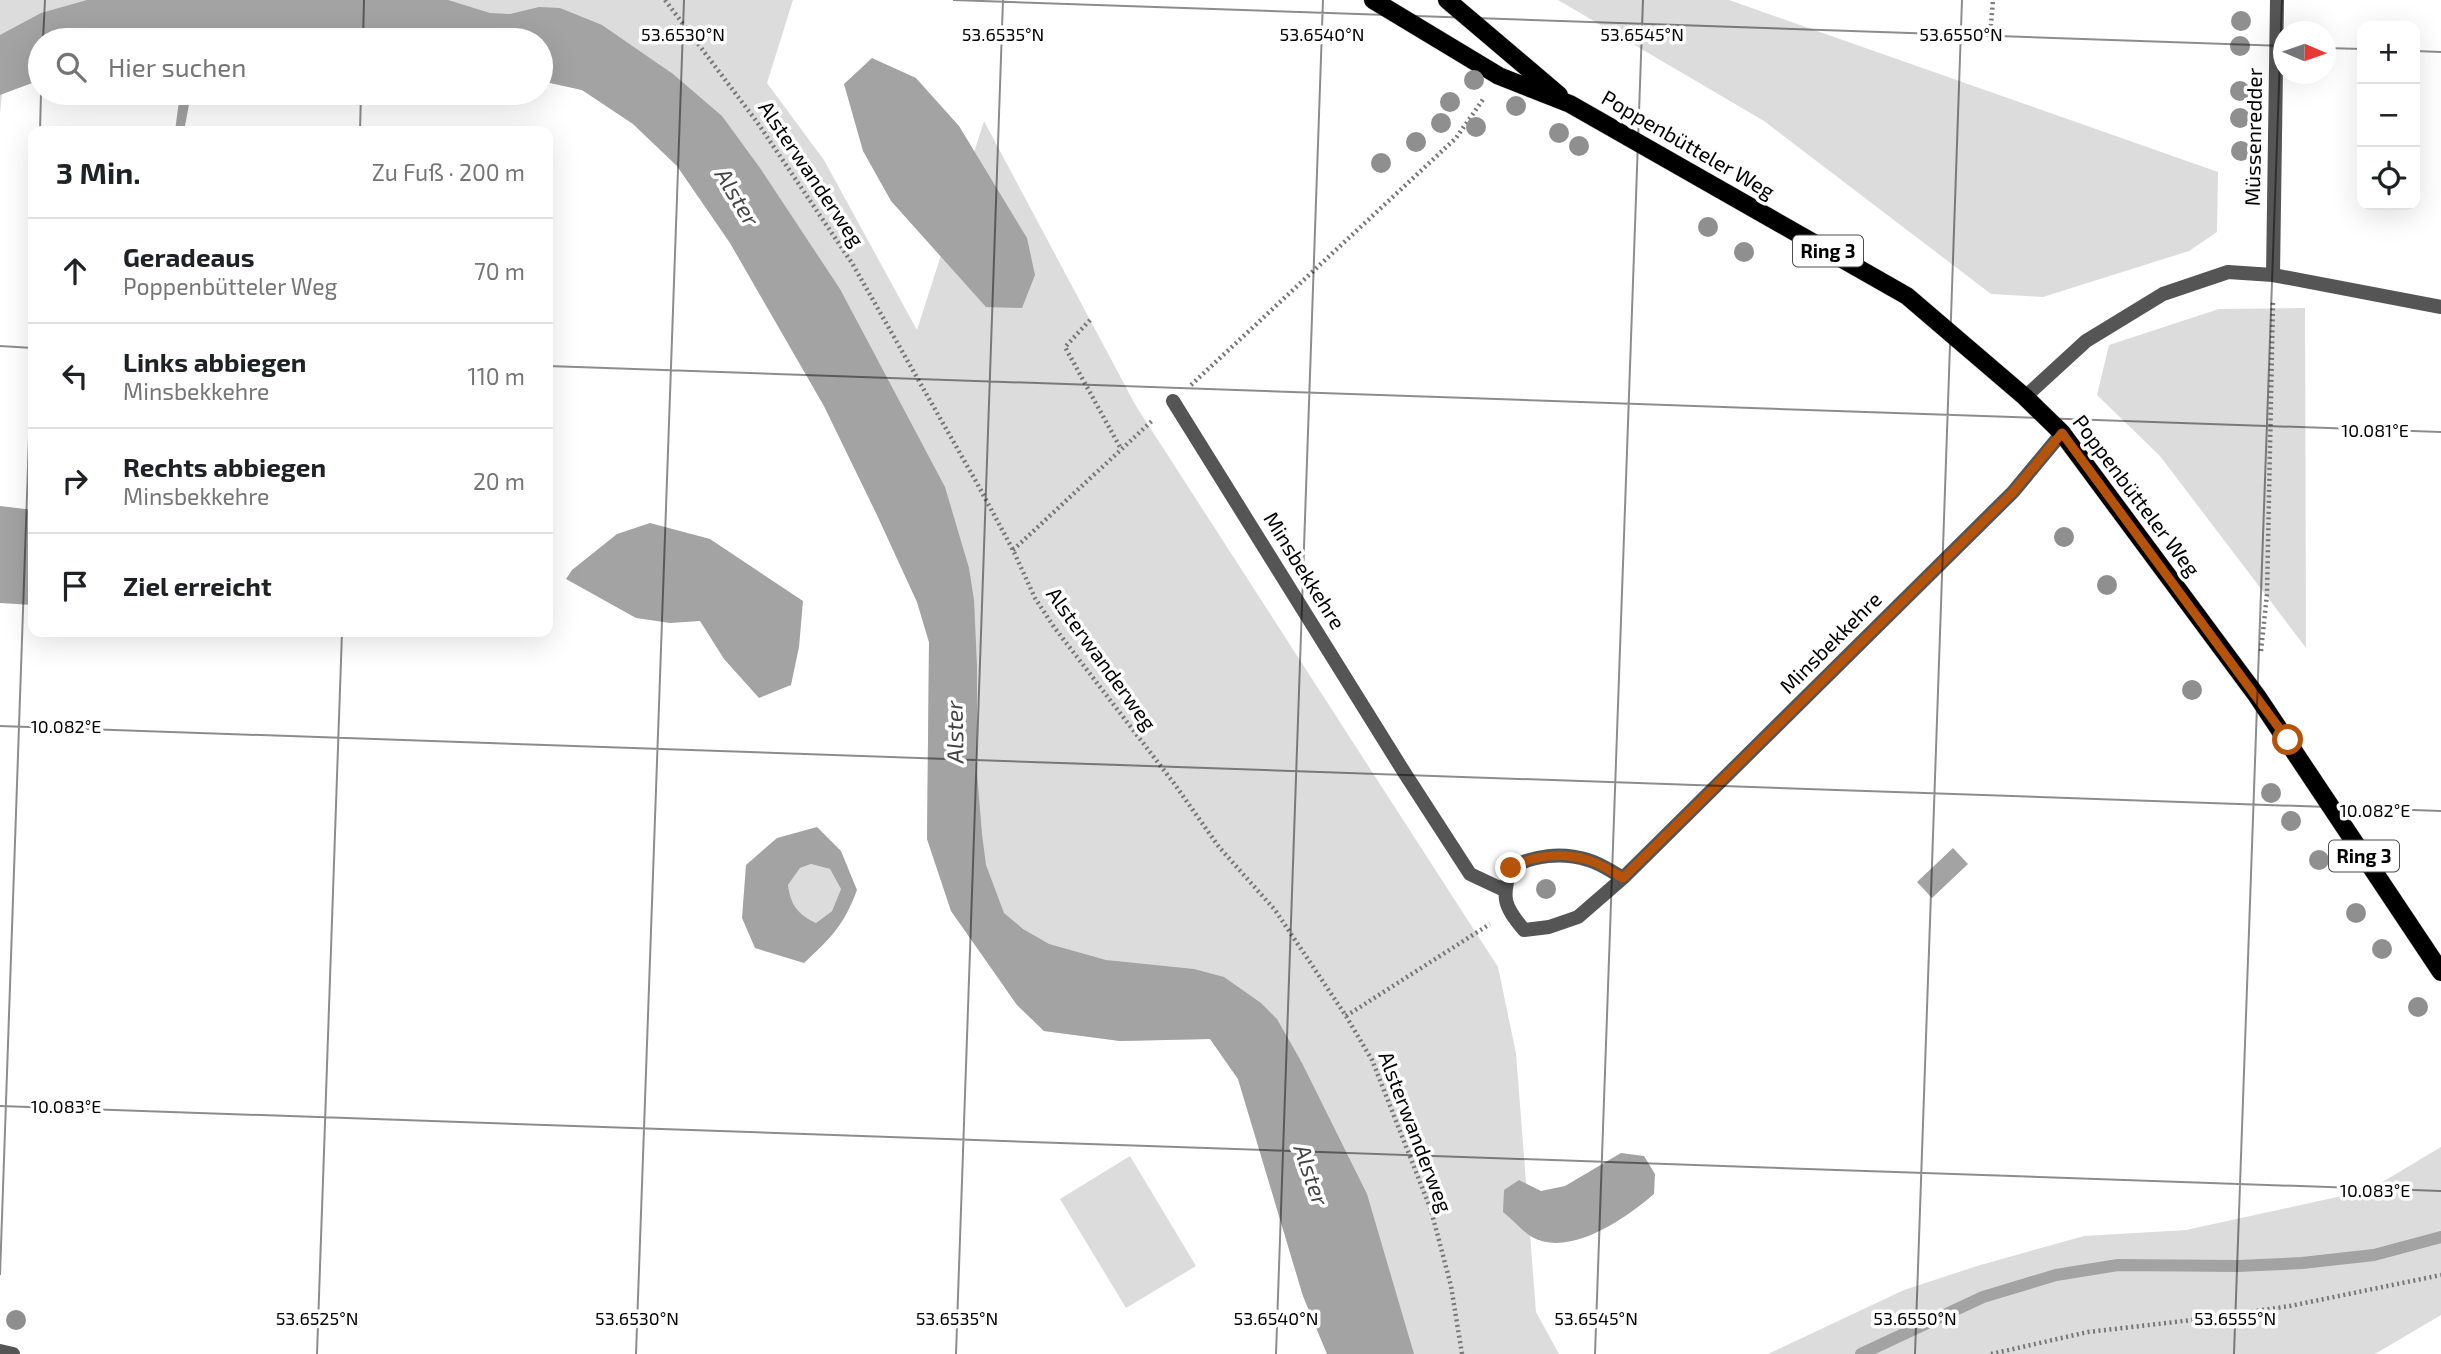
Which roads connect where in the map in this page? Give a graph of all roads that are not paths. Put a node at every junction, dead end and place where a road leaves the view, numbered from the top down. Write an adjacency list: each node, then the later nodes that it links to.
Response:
1 (1373, 0): 4 (main road, Poppenbütteler Weg / Ring 3)
2 (1447, 0): 4 (main road, Poppenbütteler Weg / Ring 3)
3 (2277, 0): 5 (street, Müssenredder)
4 (1570, 104): 7 (main road, Poppenbütteler Weg / Ring 3)
5 (2273, 275): 6 (street); 7 (street)
6 (2441, 307)
7 (2025, 397): 9 (main road, Poppenbütteler Weg / Ring 3)
8 (1173, 401): 11 (street, Minsbekkehre)
9 (2062, 433): 10 (street, Minsbekkehre); 12 (main road, Poppenbütteler Weg / Ring 3)
10 (1623, 878): 11 (street); 11 (street, Minsbekkehre)
11 (1504, 890)
12 (2441, 972)
13 (0, 1351): 14 (street)
14 (13, 1354)

